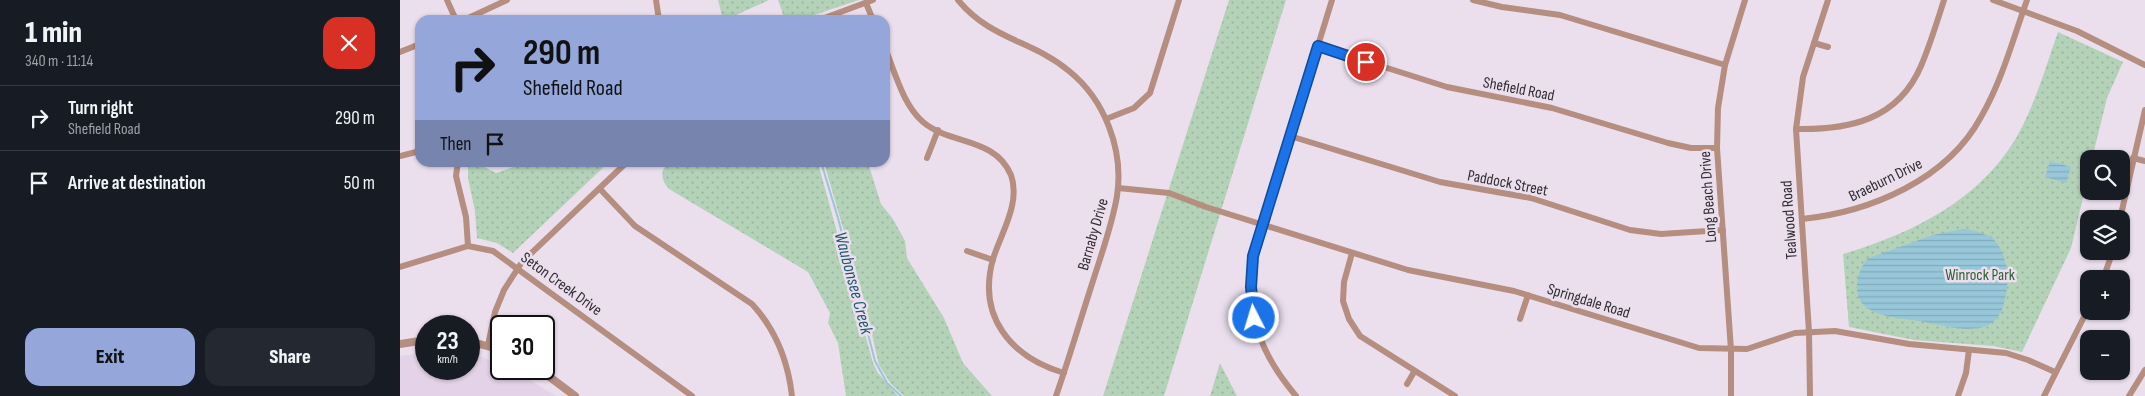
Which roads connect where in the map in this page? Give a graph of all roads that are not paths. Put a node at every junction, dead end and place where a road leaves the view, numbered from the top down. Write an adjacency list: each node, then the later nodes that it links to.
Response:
1 (447, 0): 15 (street)
2 (507, 0): 16 (street)
3 (656, 0): 17 (street)
4 (958, 0): 29 (street, Barnaby Drive)
5 (1179, 0): 29 (street)
6 (1332, 0): 22 (street)
7 (1473, 0): 26 (street)
8 (1745, 0): 26 (street, Long Beach Drive)
9 (1828, 0): 20 (street, Tealwood Road)
10 (1944, 0): 30 (street)
11 (1993, 0): 14 (street)
12 (2027, 0): 14 (street, Braeburn Drive)
13 (870, 2): 18 (street); 19 (street)
14 (2023, 11): 27 (street); 44 (street, Braeburn Drive)
15 (454, 15)
16 (475, 15)
17 (658, 15)
18 (833, 15)
19 (872, 15)
20 (1814, 43): 23 (street); 30 (street, Tealwood Road)
21 (415, 46): 24 (street)
22 (1318, 46): 32 (street); 33 (street, Shefield Road)
23 (1828, 47)
24 (400, 52)
25 (890, 59): 31 (street)
26 (1725, 65): 33 (street, Long Beach Drive)
27 (2145, 65)
28 (2145, 110): 37 (street)
29 (1106, 119): 42 (street, Barnaby Drive)
30 (1796, 129): 44 (street, Tealwood Road)
31 (938, 130): 36 (street); 50 (street)
32 (1290, 136): 45 (street); 46 (street, Paddock Street)
33 (1717, 148): 46 (street, Long Beach Drive)
34 (415, 152): 35 (street)
35 (400, 156)
36 (927, 158)
37 (2133, 158): 38 (street); 43 (street)
38 (2145, 161)
39 (457, 167): 47 (street)
40 (621, 167): 41 (street)
41 (600, 188): 52 (street); 71 (street)
42 (1118, 188): 45 (street, Springdale Road); 66 (street, Barnaby Drive)
43 (2122, 210)
44 (1802, 219): 56 (street, Tealwood Road)
45 (1263, 224): 49 (street, Springdale Road); 73 (street)
46 (1723, 230): 61 (street, Long Beach Drive)
47 (468, 246): 51 (street, Seton Creek Drive); 52 (street, Seton Creek Drive)
48 (968, 251): 50 (street)
49 (1352, 253): 53 (street, Springdale Road); 64 (street)
50 (993, 260): 66 (street)
51 (400, 267)
52 (517, 268): 60 (street); 70 (street, Seton Creek Drive)
53 (1528, 295): 54 (street); 61 (street, Springdale Road)
54 (1520, 319)
55 (2082, 320): 65 (street)
56 (1809, 332): 61 (street, Springdale Road); 62 (street, Springdale Road); 76 (street, Tealwood Road)
57 (415, 342): 59 (street)
58 (480, 343): 60 (street)
59 (400, 344)
60 (488, 345)
61 (1731, 350): 75 (street, Long Beach Drive)
62 (1968, 350): 65 (street, Springdale Road); 77 (street)
63 (2145, 370): 79 (street)
64 (1414, 372): 68 (street); 74 (street)
65 (2056, 372): 78 (street)
66 (1064, 373): 72 (street, Barnaby Drive)
67 (554, 380): 69 (street)
68 (1407, 384)
69 (575, 396)
70 (692, 396)
71 (792, 396)
72 (1056, 396)
73 (1296, 396)
74 (1455, 396)
75 (1731, 396)
76 (1810, 396)
77 (1958, 396)
78 (2044, 396)
79 (2129, 396)

